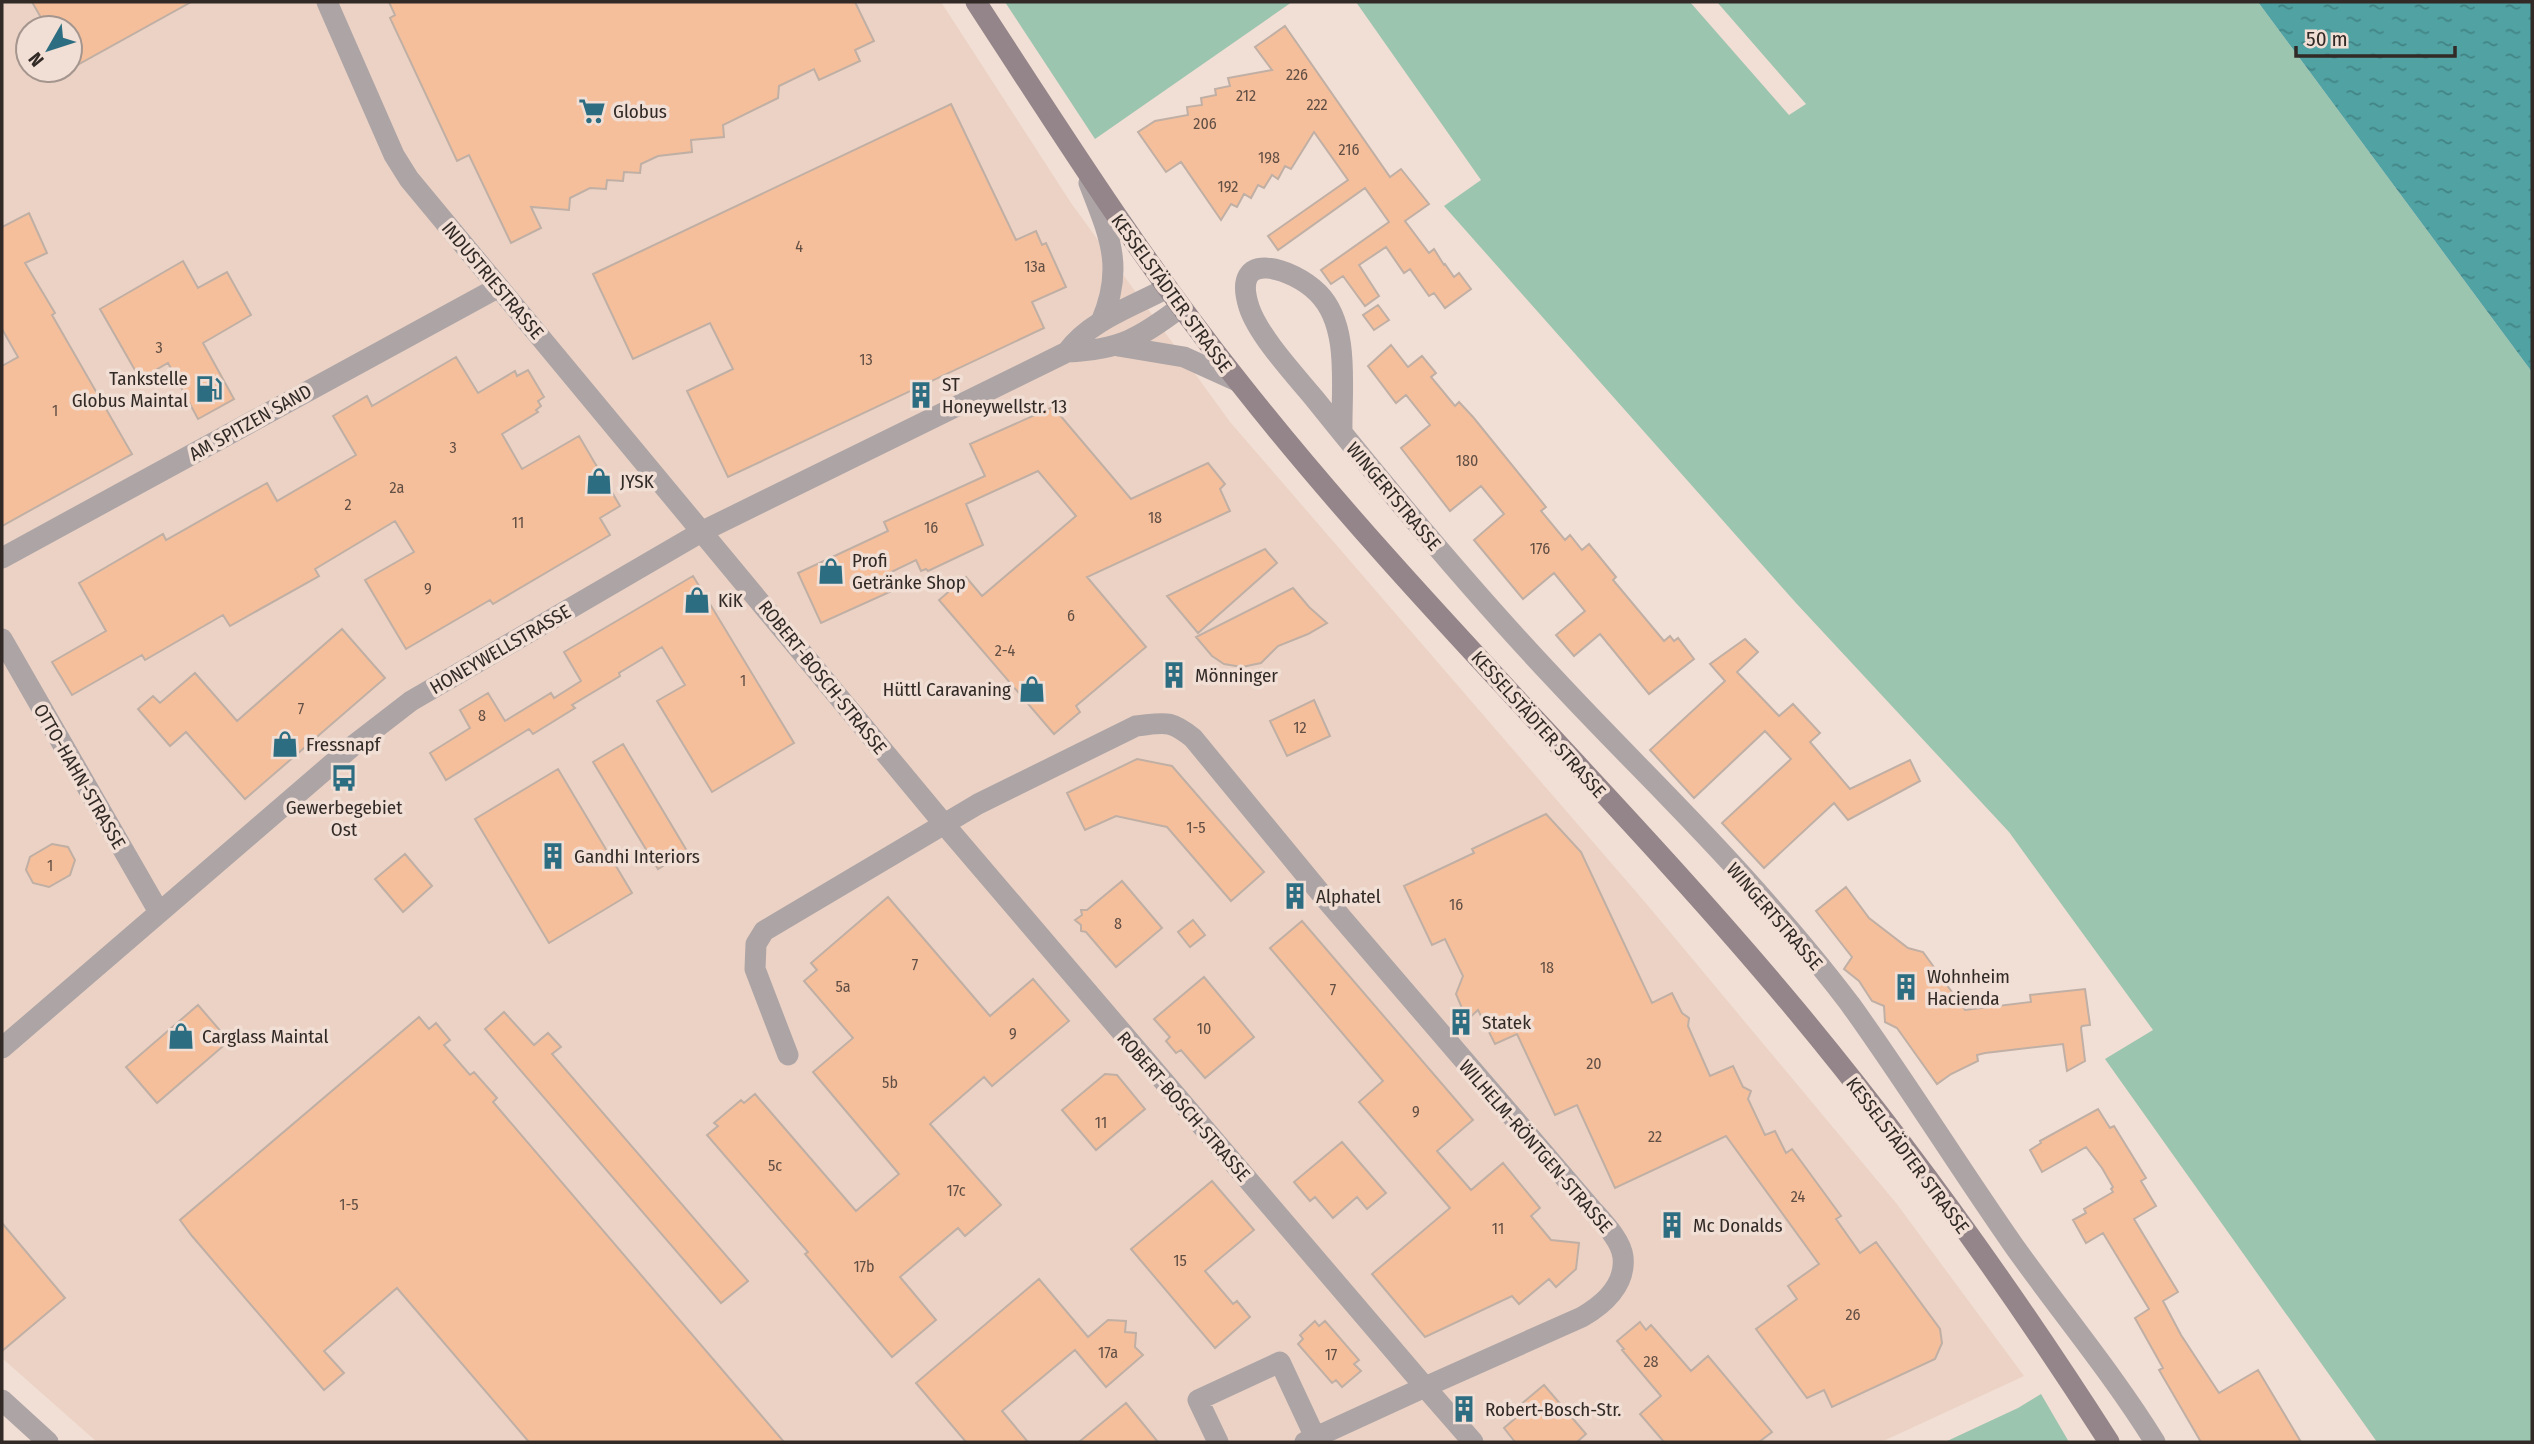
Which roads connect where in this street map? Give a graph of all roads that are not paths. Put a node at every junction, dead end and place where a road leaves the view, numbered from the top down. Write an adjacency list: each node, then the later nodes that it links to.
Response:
1 (327, 2): 4 (street, INDUSTRIESTRASSE)
2 (976, 2): 3 (main road, KESSELSTÄDTER STRASSE)
3 (1085, 171): 5 (main road, KESSELSTÄDTER STRASSE); 7 (street)
4 (499, 287): 12 (street, INDUSTRIESTRASSE); 13 (street, AM SPITZEN SAND)
5 (1167, 288): 6 (main road, KESSELSTÄDTER STRASSE); 7 (street, HONEYWELLSTRASSE)
6 (1181, 306): 8 (street, HONEYWELLSTRASSE); 10 (main road, KESSELSTÄDTER STRASSE)
7 (1101, 322): 9 (street, HONEYWELLSTRASSE)
8 (1118, 346): 9 (street, HONEYWELLSTRASSE); 10 (street, HONEYWELLSTRASSE)
9 (1068, 352): 12 (street, HONEYWELLSTRASSE)
10 (1237, 381): 25 (main road, KESSELSTÄDTER STRASSE)
11 (1342, 433): 11 (street, WINGERTSTRASSE); 26 (street, WINGERTSTRASSE)
12 (703, 531): 15 (street, ROBERT-BOSCH-STRASSE); 16 (street, HONEYWELLSTRASSE)
13 (2, 558)
14 (2, 639): 16 (street, OTTO-HAHN-STRASSE)
15 (944, 824): 18 (street); 19 (street, ROBERT-BOSCH-STRASSE); 19 (street, WILHELM-RÖNTGEN-STRASSE)
16 (159, 912): 17 (street, HONEYWELLSTRASSE)
17 (2, 1048)
18 (788, 1055)
19 (1425, 1387): 21 (street); 24 (street, ROBERT-BOSCH-STRASSE)
20 (2, 1400): 22 (street)
21 (1310, 1440): 23 (street)
22 (48, 1442)
23 (1218, 1442)
24 (1473, 1442)
25 (2109, 1442)
26 (2155, 1442)

